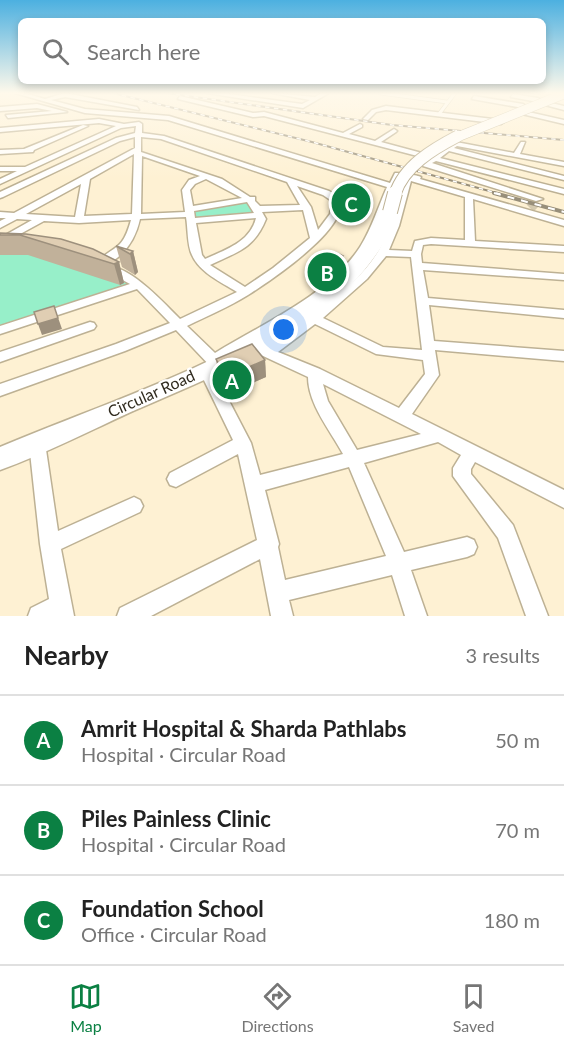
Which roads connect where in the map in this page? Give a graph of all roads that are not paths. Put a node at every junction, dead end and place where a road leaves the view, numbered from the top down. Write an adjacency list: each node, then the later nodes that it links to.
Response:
1 (92, 122): 14 (street)
2 (94, 122): 18 (street)
3 (101, 122): 8 (street)
4 (181, 122): 36 (street)
5 (293, 122): 13 (street)
6 (497, 122): 73 (main road, Circular Road, bridge)
7 (139, 124): 8 (street); 12 (street)
8 (122, 125): 21 (street)
9 (360, 126): 13 (street)
10 (0, 130): 14 (street)
11 (394, 131): 15 (street)
12 (137, 135): 19 (street); 35 (street); 38 (street)
13 (343, 135): 15 (street)
14 (5, 138)
15 (376, 143): 24 (street)
16 (523, 143): 22 (street)
17 (447, 149): 22 (street); 24 (street); 33 (street)
18 (26, 151): 20 (street); 21 (street)
19 (138, 151): 26 (street); 28 (street); 30 (street)
20 (0, 152)
21 (65, 152): 27 (street)
22 (516, 155): 25 (street)
23 (564, 155): 25 (street)
24 (435, 158): 37 (street); 41 (street)
25 (562, 164)
26 (137, 165): 28 (street); 48 (street)
27 (30, 168): 29 (street); 34 (street)
28 (108, 168): 31 (street)
29 (0, 169)
30 (204, 177): 40 (street); 46 (street)
31 (86, 178): 47 (street); 50 (street)
32 (409, 178): 36 (street); 39 (street); 43 (street); 59 (street)
33 (564, 178)
34 (0, 182)
35 (290, 182): 42 (street); 53 (street)
36 (392, 186): 77 (street)
37 (564, 192)
38 (0, 195)
39 (469, 195): 51 (street); 55 (street)
40 (252, 199): 44 (street); 46 (street)
41 (539, 199)
42 (307, 207): 44 (street); 53 (street)
43 (530, 208)
44 (259, 212): 46 (street); 63 (street)
45 (0, 214): 47 (street)
46 (190, 214): 48 (street); 63 (street)
47 (16, 217): 49 (street); 52 (street)
48 (135, 218): 50 (street); 62 (street)
49 (40, 220): 50 (street); 54 (street)
50 (79, 220)
51 (564, 223)
52 (0, 225)
53 (315, 238): 66 (street)
54 (0, 242)
55 (470, 243): 58 (street); 61 (street)
56 (17, 247): 57 (street)
57 (0, 248)
58 (564, 249)
59 (383, 253): 61 (street); 69 (street)
60 (85, 259): 62 (street)
61 (417, 260): 64 (street); 67 (street)
62 (100, 264): 65 (street)
63 (203, 264): 66 (street)
64 (564, 277)
65 (139, 285): 70 (street); 72 (street)
66 (245, 292): 70 (street)
67 (422, 301): 68 (street); 74 (street)
68 (564, 314)
69 (314, 319): 73 (street); 74 (street)
70 (176, 325): 77 (street); 79 (street)
71 (90, 326): 76 (street)
72 (0, 330)
73 (264, 345): 77 (main road, Circular Road); 78 (street)
74 (429, 351): 75 (street); 80 (street)
75 (564, 356)
76 (0, 357)
77 (212, 365): 82 (street); 83 (main road, Circular Road)
78 (314, 373): 80 (street); 86 (street)
79 (0, 390)
80 (401, 417): 81 (street)
81 (437, 436): 84 (street); 86 (street)
82 (243, 442): 87 (street); 88 (street)
83 (37, 443): 85 (main road, Circular Road); 91 (street)
84 (472, 453): 89 (street); 101 (street)
85 (0, 459)
86 (354, 459): 88 (street); 94 (street)
87 (176, 479)
88 (255, 485): 92 (street)
89 (564, 499)
90 (134, 506): 91 (street)
91 (50, 544): 96 (street)
92 (269, 544): 95 (street); 98 (street)
93 (467, 547): 94 (street)
94 (398, 561): 95 (street); 100 (street)
95 (279, 592): 99 (street)
96 (63, 610): 97 (street)
97 (39, 616)
98 (128, 616)
99 (282, 616)
100 (416, 616)
101 (537, 616)

